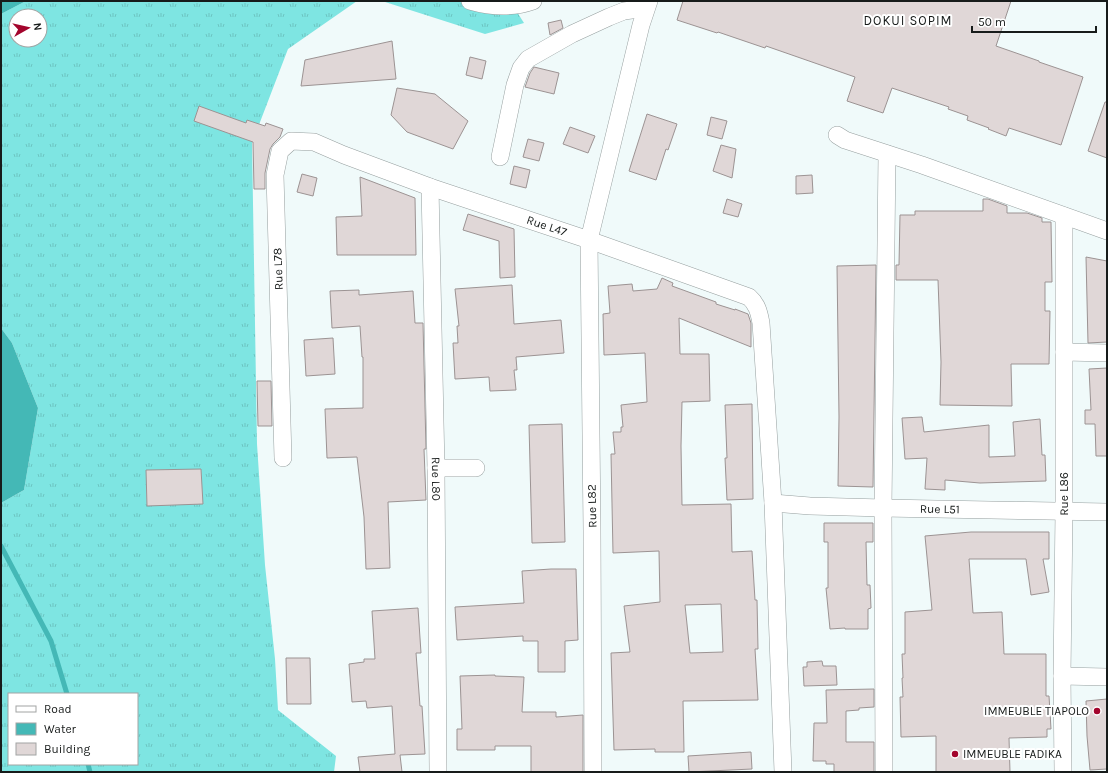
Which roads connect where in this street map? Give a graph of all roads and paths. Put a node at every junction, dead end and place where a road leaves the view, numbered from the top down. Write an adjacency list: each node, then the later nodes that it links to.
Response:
1 (470, 1): 2 (street)
2 (533, 1)
3 (648, 5): 7 (street); 11 (street, Rue L82)
4 (838, 135): 5 (street)
5 (887, 154): 9 (street); 18 (street)
6 (344, 155): 8 (street, Rue L47); 14 (street, Rue L78)
7 (500, 157)
8 (430, 186): 11 (street, Rue L47); 15 (street, Rue L80)
9 (1064, 216): 10 (street); 12 (street, Rue L86)
10 (1107, 231)
11 (589, 240): 17 (street, Rue L47); 24 (street, Rue L82)
12 (1064, 352): 13 (street); 19 (street, Rue L86)
13 (1107, 353)
14 (283, 458)
15 (436, 468): 16 (street); 23 (street, Rue L80)
16 (476, 468)
17 (773, 503): 18 (street, Rue L51); 25 (street)
18 (883, 508): 19 (street, Rue L51); 26 (street)
19 (1064, 512): 20 (street, Rue L51); 21 (street, Rue L86)
20 (1107, 512)
21 (1062, 676): 22 (street); 27 (street, Rue L86)
22 (1107, 677)
23 (438, 772)
24 (593, 772)
25 (783, 772)
26 (884, 772)
27 (1063, 772)

